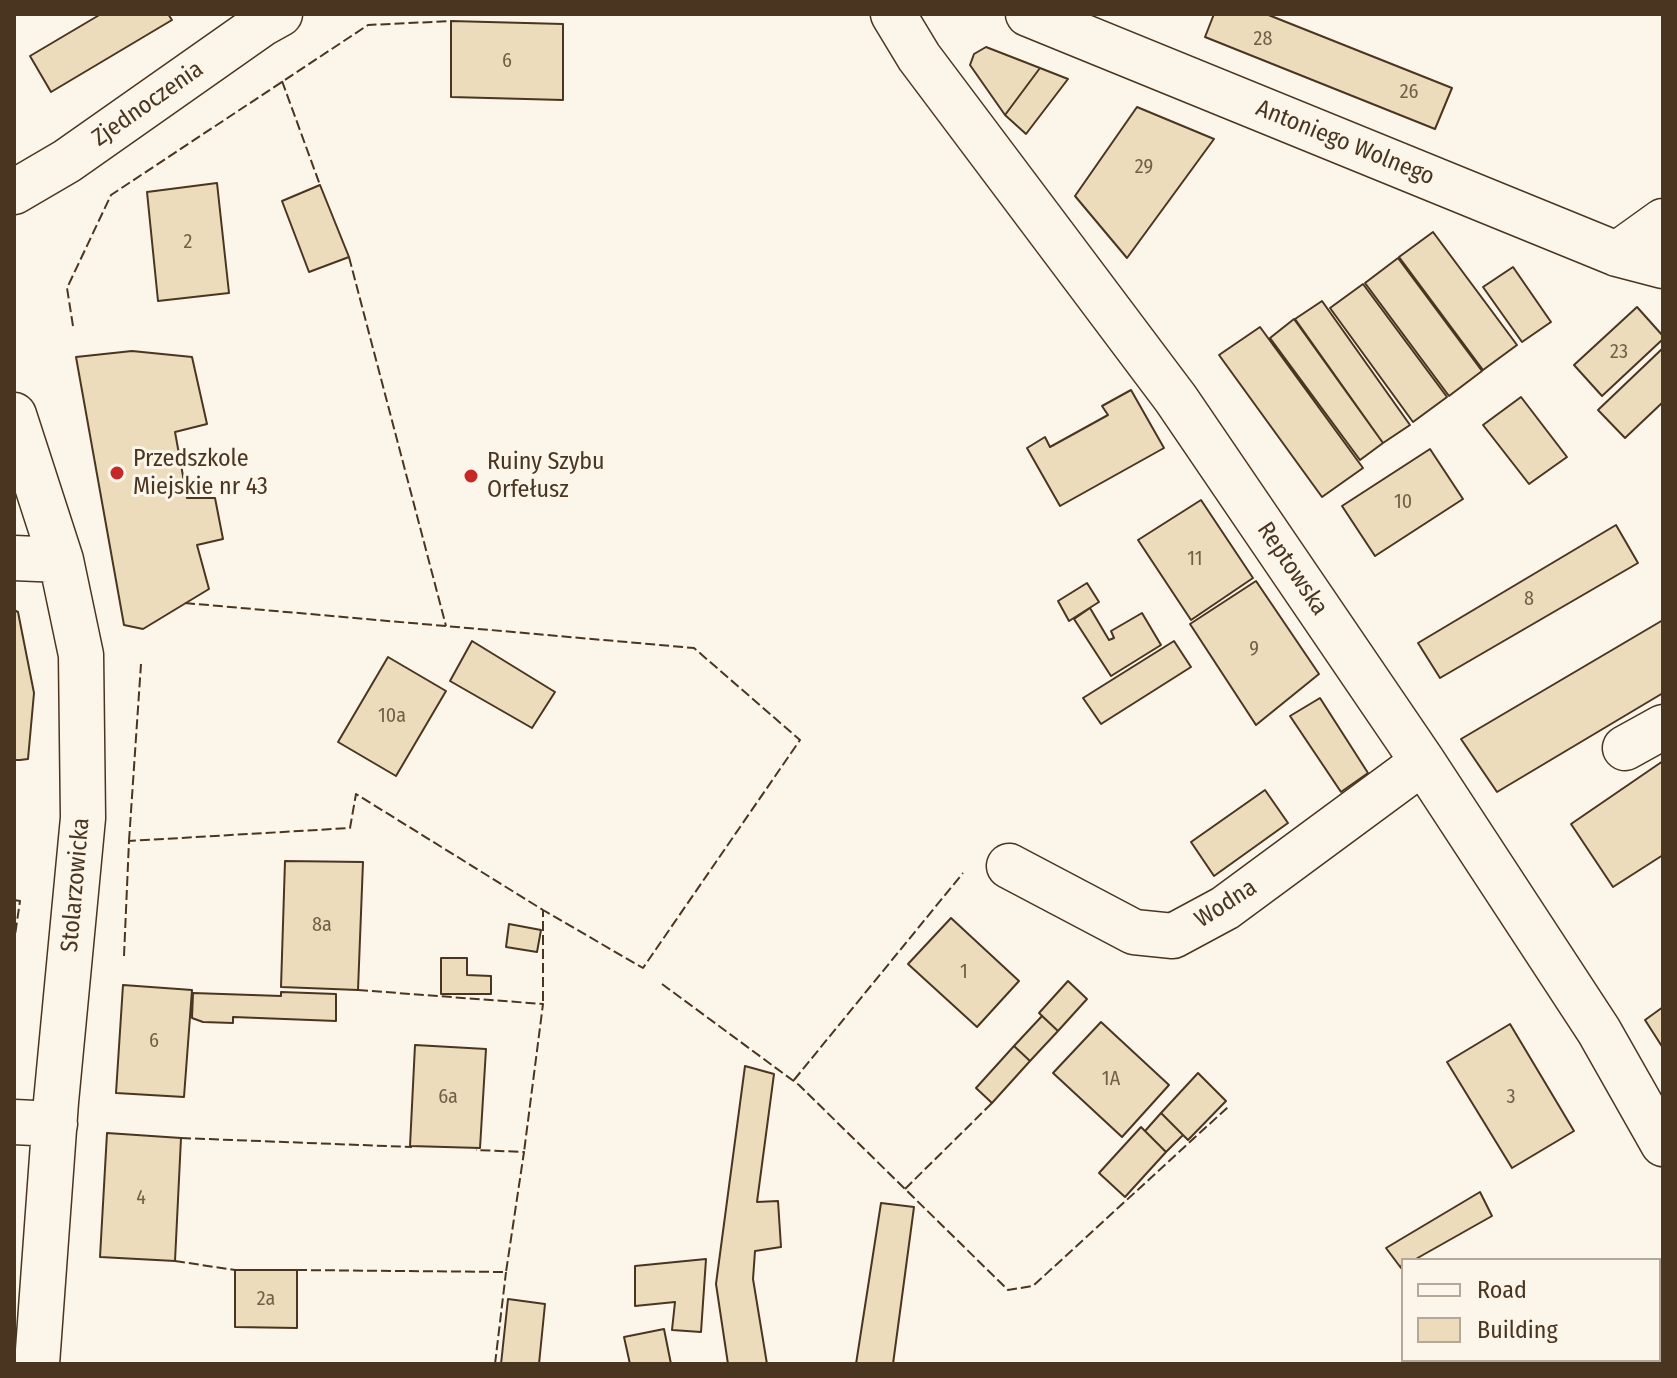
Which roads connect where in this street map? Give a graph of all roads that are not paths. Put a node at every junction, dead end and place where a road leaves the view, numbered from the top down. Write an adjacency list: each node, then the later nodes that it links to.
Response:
1 (280, 14): 4 (street, Zjednoczenia)
2 (893, 14): 13 (street, Reptowska)
3 (1028, 14): 6 (street, Antoniego Wolnego)
4 (14, 192)
5 (1663, 221): 6 (street)
6 (1617, 254): 7 (street, Antoniego Wolnego)
7 (1663, 266)
8 (14, 415): 10 (street, Stolarzowicka)
9 (14, 558): 10 (street)
10 (61, 560): 15 (street, Stolarzowicka)
11 (1663, 727): 12 (street)
12 (1625, 748)
13 (1423, 762): 14 (street, Wodna); 16 (street, Reptowska)
14 (1009, 866)
15 (34, 1123): 17 (street, Stolarzowicka)
16 (1663, 1144)
17 (37, 1364)

